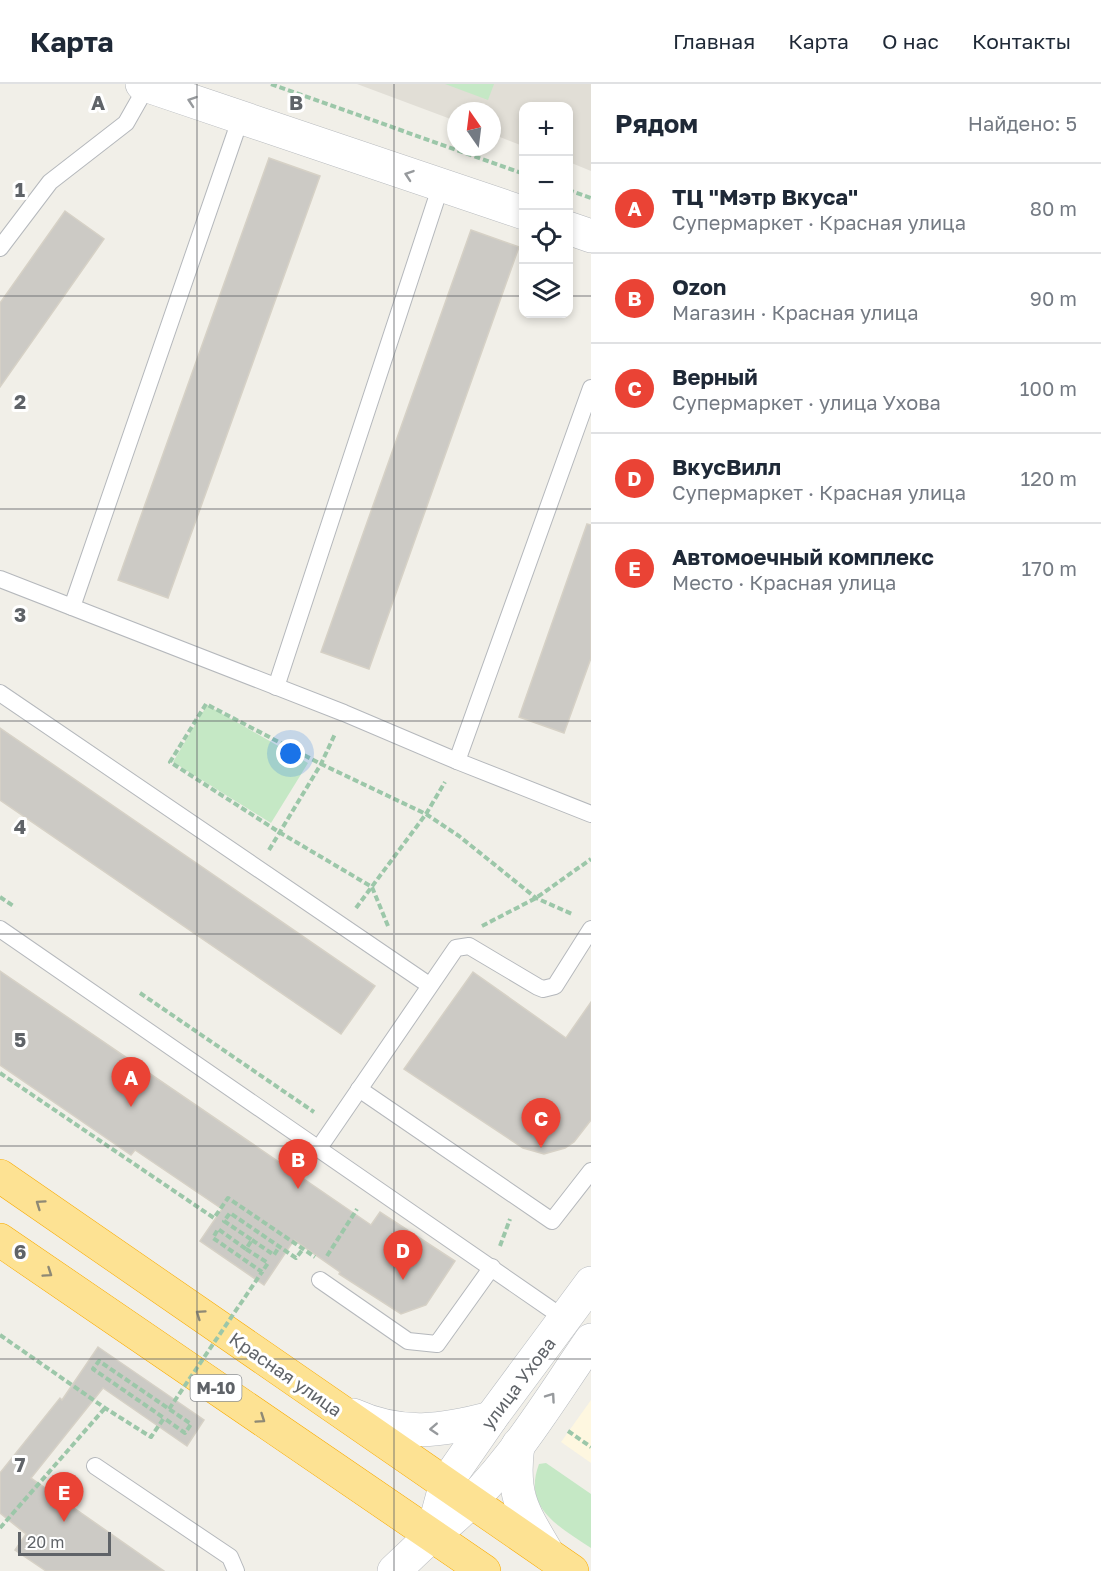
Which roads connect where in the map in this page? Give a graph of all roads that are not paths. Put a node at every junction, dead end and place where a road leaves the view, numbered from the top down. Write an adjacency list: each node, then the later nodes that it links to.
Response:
1 (145, 85): 2 (street, one-way to 1); 7 (lane)
2 (241, 117): 3 (street, one-way to 2); 10 (lane)
3 (441, 185): 4 (street); 11 (lane)
4 (519, 211)
5 (573, 230): 6 (street)
6 (591, 236)
7 (0, 248)
8 (591, 388): 13 (lane)
9 (0, 579): 10 (lane)
10 (72, 607): 11 (lane)
11 (276, 687): 13 (lane)
12 (0, 693): 17 (lane)
13 (457, 761): 14 (lane)
14 (591, 814)
15 (586, 923): 17 (lane)
16 (0, 929): 19 (lane)
17 (429, 985): 18 (lane)
18 (359, 1089): 19 (lane); 20 (lane)
19 (319, 1148): 23 (lane)
20 (591, 1171)
21 (0, 1176): 28 (highway, Красная улица / М-10, one-way to 21)
22 (0, 1240): 33 (highway, М-10, one-way to 33)
23 (492, 1267): 24 (lane); 26 (lane)
24 (320, 1280)
25 (591, 1283): 26 (street, улица Ухова)
26 (565, 1319): 29 (street, улица Ухова)
27 (591, 1340): 30 (street, улица Ухова, one-way to 27)
28 (335, 1407): 29 (street, one-way to 28); 32 (highway, Красная улица / М-10)
29 (491, 1418): 32 (street, улица Ухова)
30 (518, 1445): 32 (street, улица Ухова); 34 (street)
31 (95, 1466): 35 (lane)
32 (459, 1492): 33 (street); 34 (highway, Красная улица / М-10)
33 (432, 1535): 36 (street); 37 (highway, М-10)
34 (560, 1563)
35 (236, 1571)
36 (393, 1571)
37 (484, 1571)

